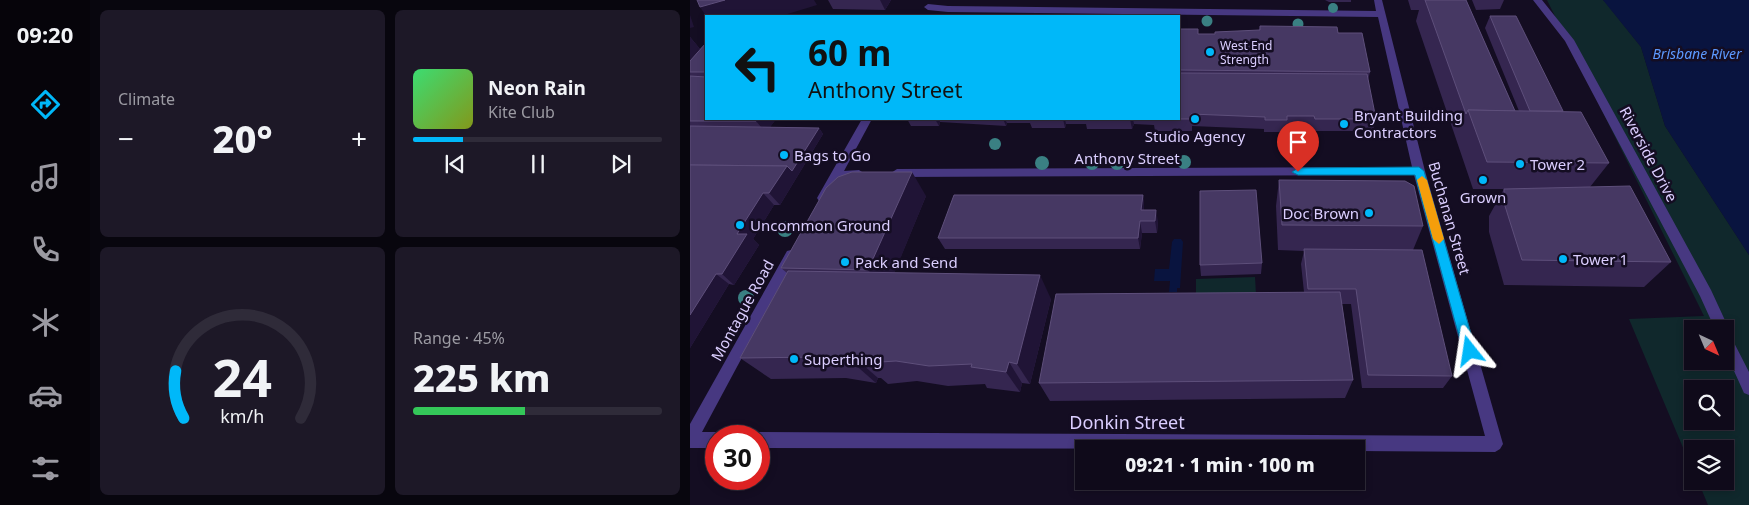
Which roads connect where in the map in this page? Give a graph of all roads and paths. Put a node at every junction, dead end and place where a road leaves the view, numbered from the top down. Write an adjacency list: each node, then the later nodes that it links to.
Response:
1 (1378, 0): 4 (street, Buchanan Street)
2 (1537, 0): 11 (street, Riverside Drive)
3 (930, 3): 4 (street); 5 (street)
4 (1381, 14): 7 (street, Buchanan Street)
5 (924, 15)
6 (866, 120): 8 (street)
7 (1419, 171): 8 (street, Anthony Street); 17 (street, Buchanan Street)
8 (836, 175): 9 (street)
9 (817, 209)
10 (798, 243): 14 (street, Montague Road)
11 (1718, 320)
12 (1734, 356): 13 (street)
13 (1749, 388)
14 (690, 439): 15 (street)
15 (705, 440)
16 (770, 440): 17 (street, Donkin Street)
17 (1495, 444)

